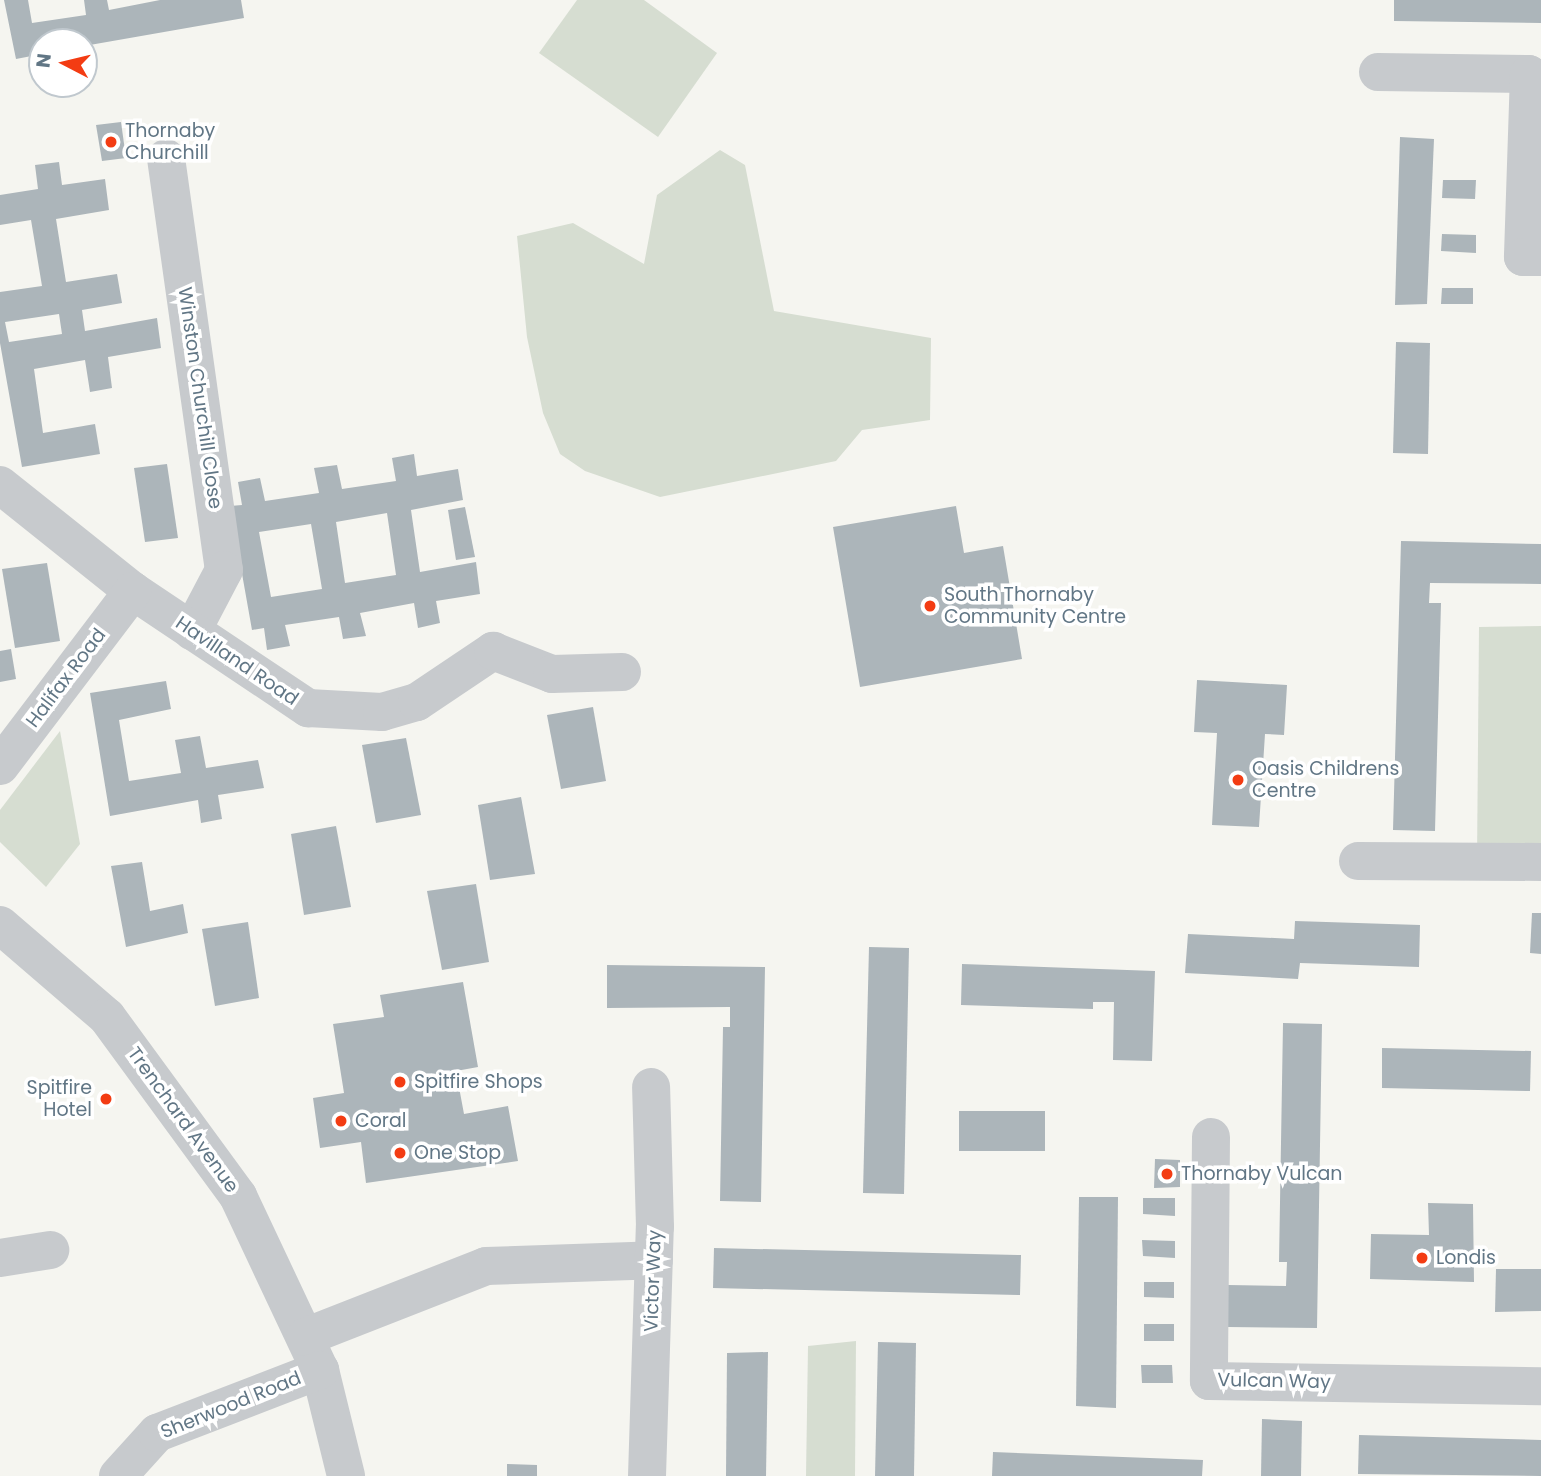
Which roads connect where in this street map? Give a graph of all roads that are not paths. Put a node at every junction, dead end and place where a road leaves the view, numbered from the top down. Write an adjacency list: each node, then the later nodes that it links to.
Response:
1 (1378, 72): 3 (street)
2 (166, 158): 6 (street, Winston Churchill Close)
3 (1541, 257)
4 (0, 485): 5 (street, Havilland Road)
5 (133, 591): 6 (street, Havilland Road); 8 (street, Halifax Road)
6 (192, 631): 7 (street, Havilland Road)
7 (622, 672)
8 (0, 766)
9 (1358, 860): 10 (street)
10 (1541, 862)
11 (0, 925): 17 (street, Trenchard Avenue)
12 (651, 1087): 16 (street, Victor Way)
13 (1210, 1137): 18 (street, Vulcan Way)
14 (50, 1250): 15 (street)
15 (0, 1258)
16 (654, 1260): 17 (street, Sherwood Road); 21 (street, Victor Way)
17 (312, 1354): 19 (street, Sherwood Road); 20 (street, Trenchard Avenue)
18 (1541, 1386)
19 (118, 1476)
20 (346, 1476)
21 (647, 1476)

